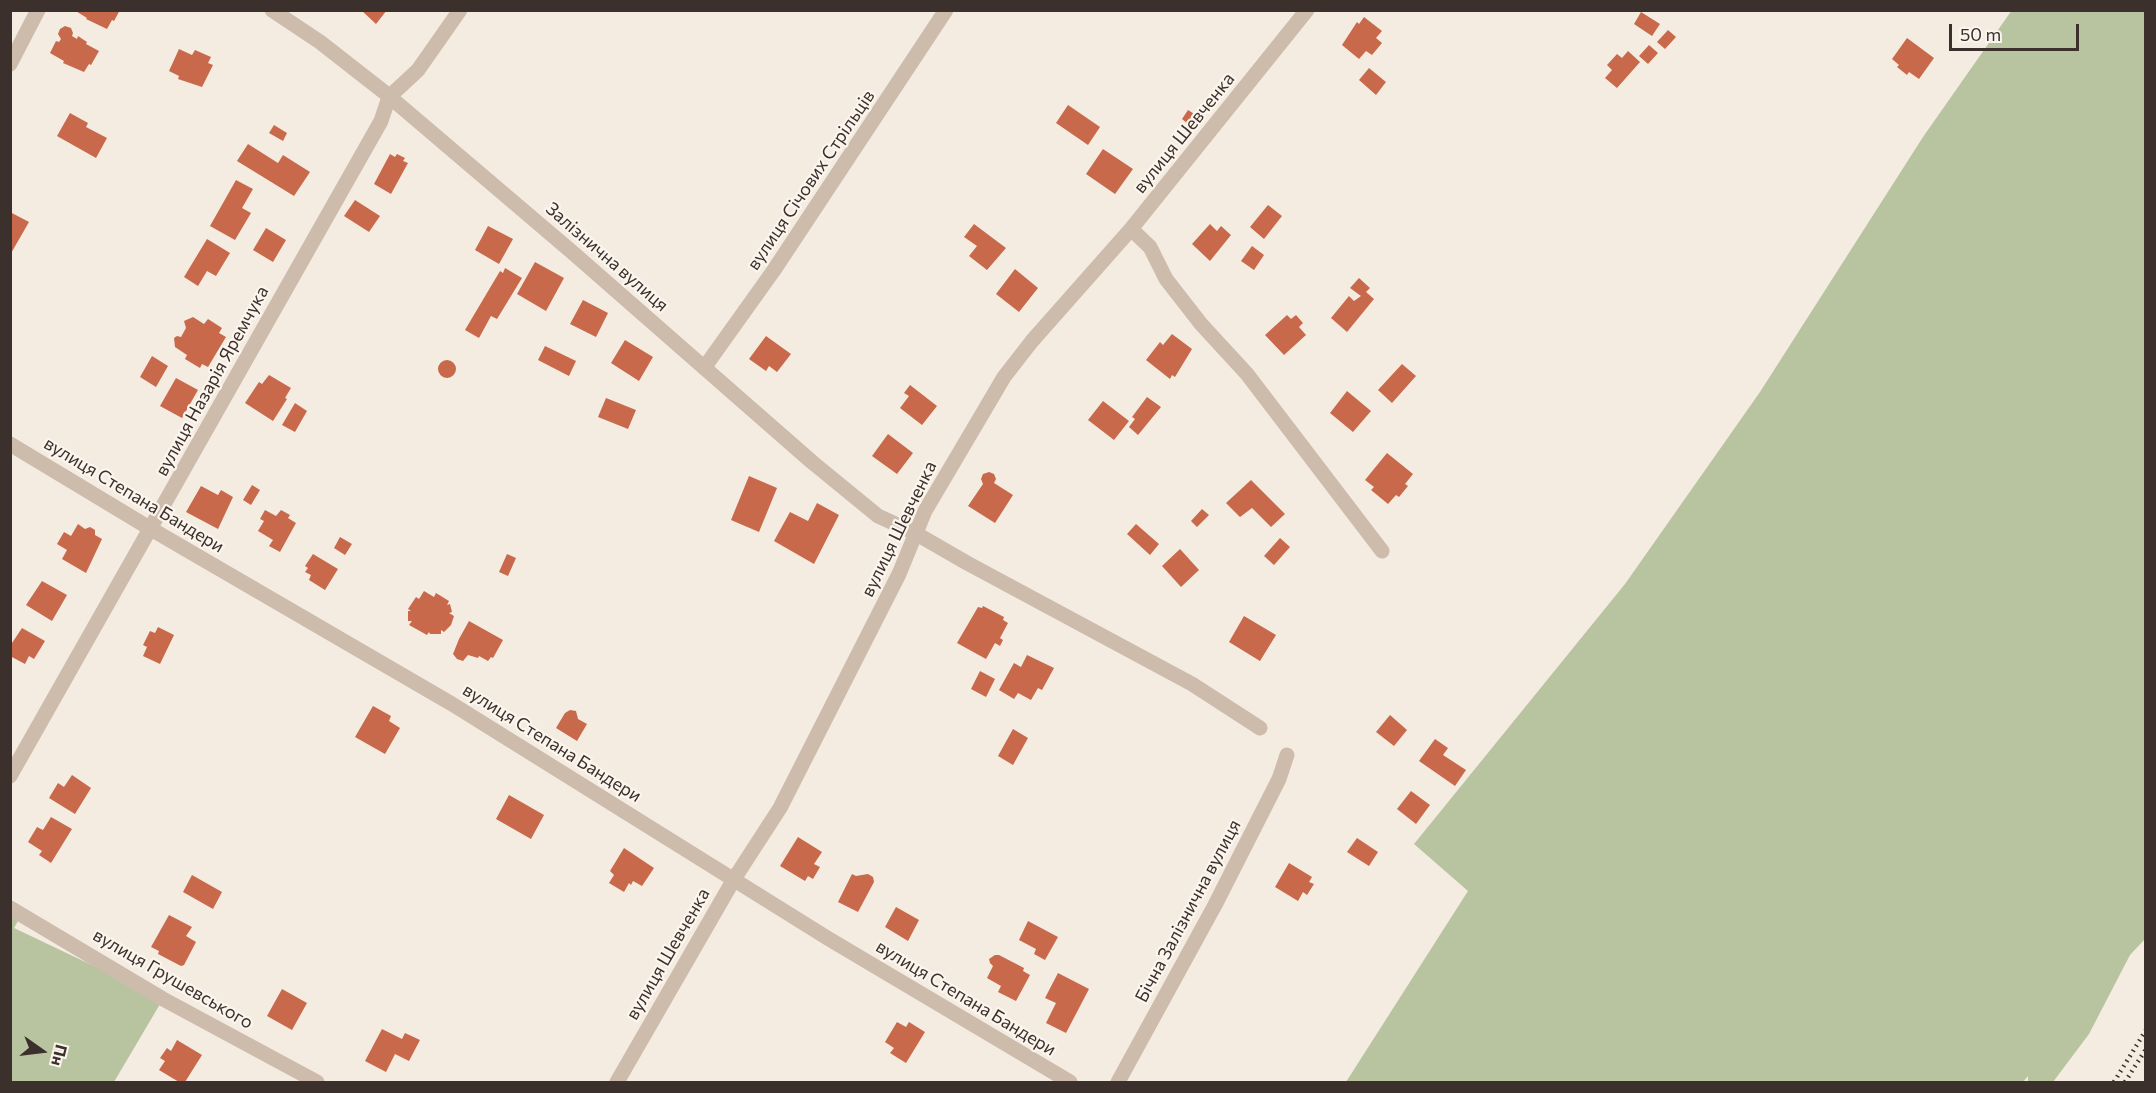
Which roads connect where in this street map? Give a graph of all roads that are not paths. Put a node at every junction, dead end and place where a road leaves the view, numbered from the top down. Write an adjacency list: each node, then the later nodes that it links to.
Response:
1 (38, 10): 6 (street)
2 (272, 10): 7 (street, Залізнична вулиця)
3 (460, 10): 7 (street)
4 (946, 10): 9 (street, вулиця Січових Стрільців)
5 (1307, 10): 8 (street, вулиця Шевченка)
6 (10, 64)
7 (389, 96): 9 (street, Залізнична вулиця); 11 (street, вулиця Назарія Яремчука)
8 (1131, 229): 12 (street, вулиця Шевченка); 13 (street)
9 (705, 368): 12 (street, Залізнична вулиця)
10 (10, 444): 11 (street, вулиця Степана Бандери)
11 (151, 529): 16 (street, вулиця Назарія Яремчука); 17 (street, вулиця Степана Бандери)
12 (915, 532): 14 (street, Залізнична вулиця); 17 (street, вулиця Шевченка)
13 (1382, 551)
14 (1260, 728)
15 (1287, 755): 22 (street, Бічна Залізнична вулиця)
16 (10, 776)
17 (734, 879): 20 (street, вулиця Шевченка); 21 (street, вулиця Степана Бандери)
18 (10, 908): 19 (street, вулиця Грушевського)
19 (317, 1083)
20 (617, 1083)
21 (1070, 1083)
22 (1118, 1083)

